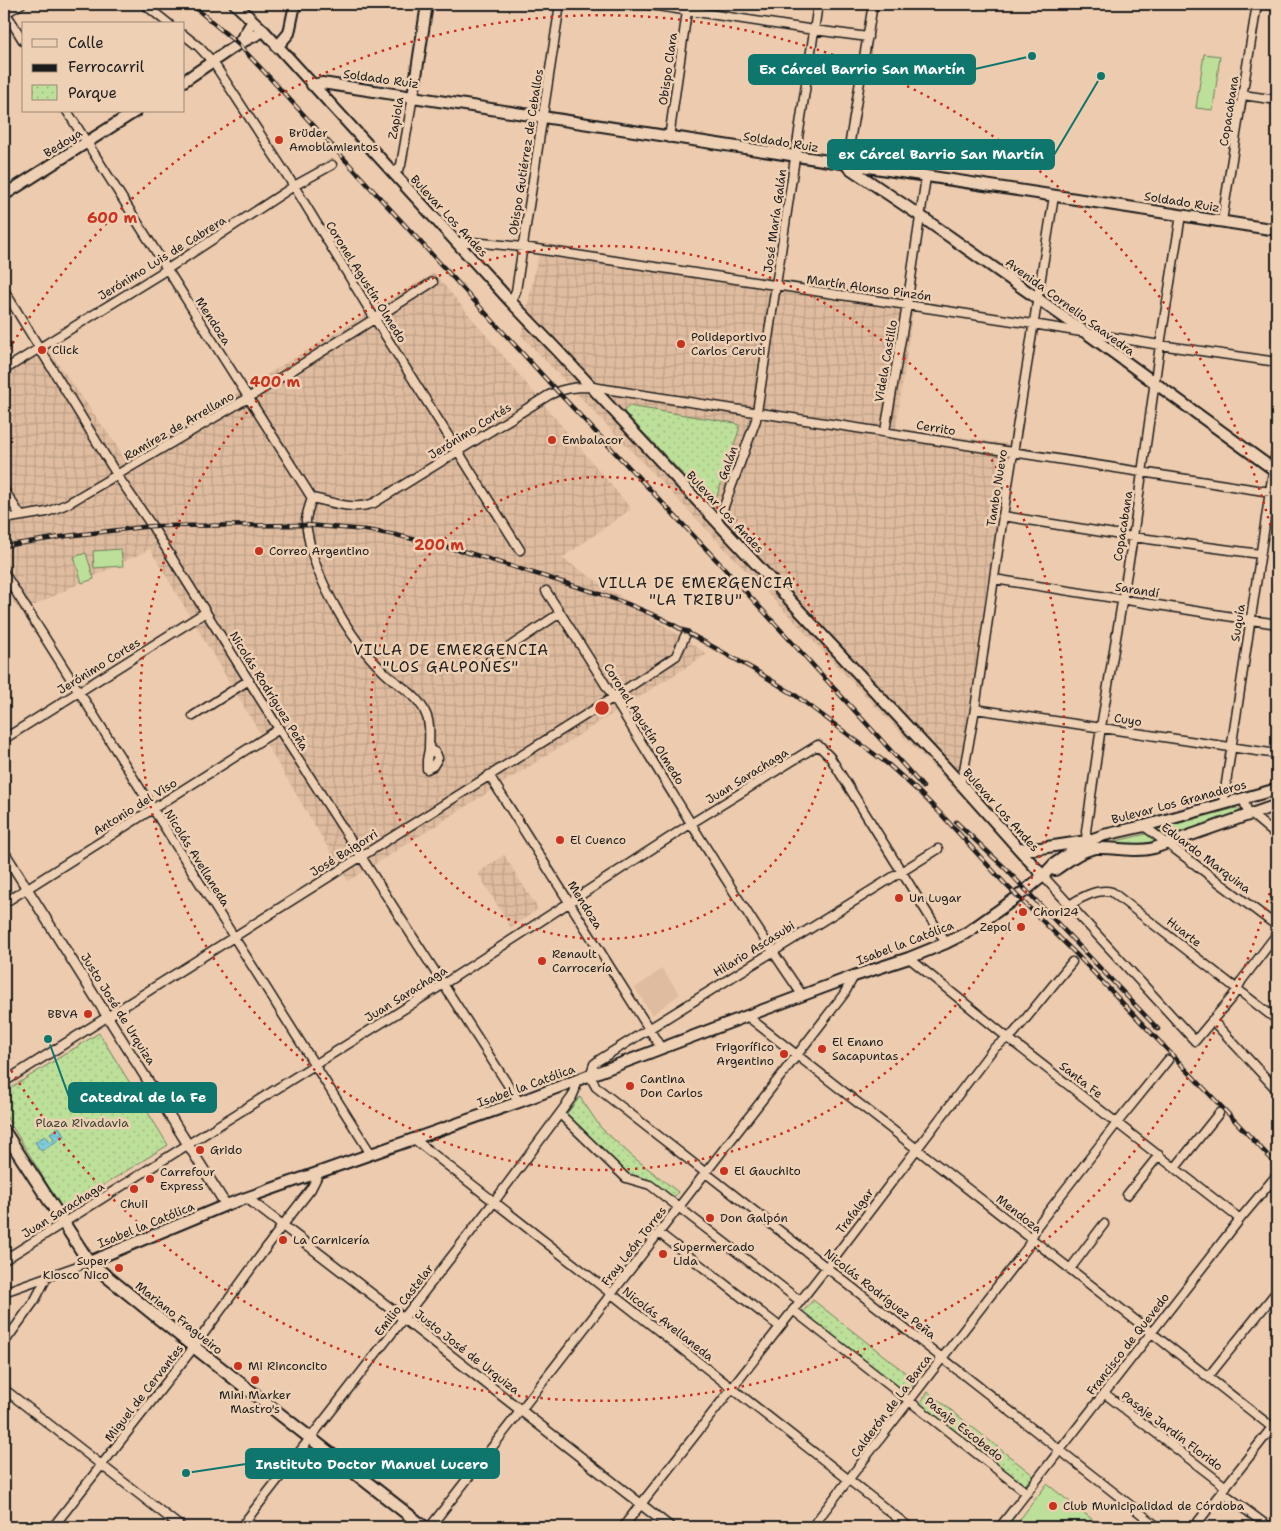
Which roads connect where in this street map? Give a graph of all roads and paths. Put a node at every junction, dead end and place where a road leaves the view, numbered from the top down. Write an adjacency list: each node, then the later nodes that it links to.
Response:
1 (21, 4): 12 (street)
2 (144, 4): 14 (street)
3 (235, 4): 13 (main road, Bulevar Los Andes)
4 (295, 4): 21 (main road)
5 (427, 4): 26 (main road, Zapiola)
6 (560, 4): 30 (street, Obispo Gutiérrez de Ceballos)
7 (644, 4): 11 (street)
8 (818, 4): 15 (street, José María Galán)
9 (873, 4): 18 (street)
10 (1257, 4): 25 (street, Copacabana)
11 (688, 7): 15 (street); 31 (street, Obispo Clara)
12 (4, 13): 19 (street)
13 (253, 21): 16 (main road, Bulevar Los Andes); 20 (main road)
14 (167, 22)
15 (814, 30): 18 (street); 33 (street, José María Galán)
16 (264, 32): 20 (main road); 21 (main road, Bulevar Los Andes)
17 (185, 36): 22 (street, Coronel Agustín Olmedo)
18 (868, 37): 35 (street)
19 (22, 39)
20 (238, 44): 22 (main road)
21 (277, 47): 24 (main road, Bulevar Los Andes)
22 (214, 62): 23 (main road); 38 (street, Coronel Agustín Olmedo)
23 (185, 80)
24 (312, 85): 26 (main road, Soldado Ruiz); 36 (main road, Bulevar Los Andes)
25 (1243, 95): 27 (street); 43 (street, Copacabana)
26 (413, 96): 30 (main road, Soldado Ruiz); 36 (street, Zapiola)
27 (1277, 100)
28 (67, 112): 32 (street, Mendoza)
29 (134, 112): 32 (main road, Bedoya)
30 (543, 117): 31 (main road, Soldado Ruiz); 46 (street, Obispo Gutiérrez de Ceballos)
31 (670, 138): 33 (main road, Soldado Ruiz)
32 (86, 143): 39 (main road, Bedoya); 47 (street, Mendoza)
33 (795, 156): 35 (main road, Soldado Ruiz); 49 (street, José María Galán)
34 (332, 165): 38 (street, Jerónimo Luis de Cabrera)
35 (846, 165): 37 (main road, Soldado Ruiz); 41 (main road, Avenida Cornelio Saavedra)
36 (394, 175): 45 (main road, Bulevar Los Andes)
37 (926, 176): 40 (main road, Soldado Ruiz); 41 (street, Videla Castillo)
38 (294, 186): 47 (street, Jerónimo Luis de Cabrera); 54 (street, Coronel Agustín Olmedo)
39 (4, 195)
40 (1054, 196): 42 (main road, Soldado Ruiz); 51 (street, Tambo Nuevo)
41 (919, 215): 51 (main road, Avenida Cornelio Saavedra); 53 (street, Videla Castillo)
42 (1181, 215): 43 (main road, Soldado Ruiz); 57 (street, Copacabana)
43 (1222, 221): 44 (main road, Soldado Ruiz)
44 (1277, 230)
45 (456, 242): 46 (street, Martín Alonso Pinzón); 52 (main road, Bulevar Los Andes)
46 (523, 248): 49 (street, Martín Alonso Pinzón); 52 (street, Obispo Gutiérrez de Ceballos)
47 (166, 270): 58 (street, Jerónimo Luis de Cabrera); 63 (street, Mendoza)
48 (433, 282): 54 (street, Ramírez de Arrellano)
49 (776, 286): 53 (street, Martín Alonso Pinzón); 64 (street, José María Galán)
50 (4, 290): 58 (street, Nicolás Rodríguez Peña)
51 (1037, 298): 55 (street, Tambo Nuevo); 56 (main road, Avenida Cornelio Saavedra)
52 (511, 302): 62 (main road, Bulevar Los Andes)
53 (907, 305): 55 (street, Martín Alonso Pinzón); 65 (street, Videla Castillo)
54 (375, 319): 63 (street, Ramírez de Arrellano); 67 (street, Coronel Agustín Olmedo)
55 (1033, 324): 56 (street, Martín Alonso Pinzón); 68 (street, Tambo Nuevo)
56 (1086, 332): 57 (street, Martín Alonso Pinzón); 61 (main road, Avenida Cornelio Saavedra)
57 (1160, 345): 59 (street, Martín Alonso Pinzón); 61 (street, Copacabana)
58 (39, 347): 60 (street, Jerónimo Luis de Cabrera); 71 (street, Nicolás Rodríguez Peña)
59 (1277, 362)
60 (4, 370)
61 (1155, 384): 69 (main road, Avenida Cornelio Saavedra); 70 (street, Copacabana)
62 (592, 387): 64 (street, Cerrito); 67 (street, Jerónimo Cortés); 78 (main road, Bulevar Los Andes)
63 (248, 398): 71 (street, Ramírez de Arrellano); 74 (street, Mendoza)
64 (757, 412): 65 (street, Cerrito); 78 (street, Galán)
65 (885, 431): 68 (street, Cerrito)
66 (1277, 445): 69 (street, Suquía)
67 (458, 452): 74 (street, Jerónimo Cortés); 80 (street, Coronel Agustín Olmedo)
68 (1014, 452): 70 (street, Cerrito); 76 (street, Tambo Nuevo)
69 (1275, 470): 73 (street, Suquía)
70 (1142, 471): 73 (street, Cerrito); 79 (street, Copacabana)
71 (117, 475): 75 (street, Ramírez de Arrellano); 86 (street, Nicolás Rodríguez Peña)
72 (4, 490): 75 (street)
73 (1274, 492): 81 (street, Suquía)
74 (312, 498): 101 (street)
75 (22, 516): 77 (street, Ramírez de Arrellano)
76 (1004, 516): 79 (street); 83 (street, Tambo Nuevo)
77 (4, 519)
78 (715, 520): 104 (main road, Bulevar Los Andes)
79 (1133, 537): 81 (street); 85 (street, Copacabana)
80 (520, 550)
81 (1260, 554): 88 (street, Suquía)
82 (4, 573): 93 (street, Nicolás Avellaneda)
83 (994, 578): 85 (street, Sarandí); 95 (street, Tambo Nuevo)
84 (546, 591): 87 (street, Coronel Agustín Olmedo)
85 (1122, 599): 88 (street, Sarandí); 97 (street, Copacabana)
86 (206, 612): 92 (street, Nicolás Rodríguez Peña); 93 (street, Jerónimo Cortes)
87 (560, 613): 91 (street); 94 (street, Coronel Agustín Olmedo)
88 (1250, 620): 89 (street, Sarandí); 100 (street, Suquía)
89 (1277, 624)
90 (686, 634): 94 (street, José Baigorri)
91 (490, 660)
92 (249, 680): 96 (street); 98 (street, Nicolás Rodríguez Peña)
93 (79, 692): 99 (street, Jerónimo Cortes); 109 (street, Nicolás Avellaneda)
94 (614, 697): 103 (street, José Baigorri); 111 (street, Coronel Agustín Olmedo)
95 (975, 709): 97 (street, Cuyo); 104 (street, Tambo Nuevo)
96 (193, 716)
97 (1101, 727): 100 (street, Cuyo); 114 (street, Copacabana)
98 (279, 729): 109 (street, Antonio del Viso); 119 (street, Nicolás Rodríguez Peña)
99 (4, 739)
100 (1231, 747): 102 (street, Cuyo); 107 (street, Suquía)
101 (430, 749)
102 (1277, 754)
103 (490, 775): 119 (street, José Baigorri); 123 (street, Mendoza)
104 (960, 783): 116 (main road, Bulevar Los Andes)
105 (1277, 789): 106 (main road, Bulevar Los Granaderos)
106 (1243, 798): 107 (main road, Bulevar Los Granaderos); 110 (street)
107 (1223, 803): 112 (main road, Bulevar Los Granaderos)
108 (1277, 805): 110 (main road)
109 (153, 809): 122 (street, Antonio del Viso); 128 (street, Nicolás Avellaneda)
110 (1251, 814): 113 (street); 115 (main road)
111 (692, 823): 120 (street, Juan Sarachaga); 123 (street, Juan Sarachaga); 130 (street, Coronel Agustín Olmedo)
112 (1144, 826): 114 (main road, Bulevar Los Granaderos); 115 (street, Eduardo Marquina)
113 (1277, 836)
114 (1087, 841): 116 (main road, Bulevar Los Granaderos); 121 (main road, Bulevar Los Granaderos)
115 (1170, 843): 121 (main road); 126 (street, Eduardo Marquina)
116 (1018, 848): 121 (main road, Bulevar Los Andes)
117 (938, 849): 120 (street, Hilario Ascasubi)
118 (4, 852): 122 (street, Justo José de Urquiza)
119 (360, 856): 128 (street, José Baigorri); 134 (street, Nicolás Rodríguez Peña)
120 (902, 871): 129 (street); 130 (street, Hilario Ascasubi)
121 (1043, 876): 125 (street, Bulevar Los Andes); 129 (main road, Isabel la Católica)
122 (27, 888): 124 (street, Antonio del Viso); 137 (street, Justo José de Urquiza)
123 (570, 902): 134 (street, Juan Sarachaga); 141 (street, Mendoza)
124 (4, 903)
125 (1070, 905): 135 (street, Huarte); 139 (street, Bulevar Los Andes)
126 (1277, 926)
127 (1277, 934): 135 (street)
128 (234, 937): 137 (street, José Baigorri); 146 (street, Nicolás Avellaneda)
129 (946, 943): 131 (main road, Isabel la Católica)
130 (772, 951): 136 (street, Coronel Agustín Olmedo); 141 (street, Hilario Ascasubi)
131 (909, 958): 133 (main road, Isabel la Católica); 142 (street, Santa Fe)
132 (1072, 962): 142 (street, Trafalgar)
133 (854, 976): 136 (main road, Isabel la Católica); 144 (street, Fray León Torres)
134 (442, 985): 146 (street, Juan Sarachaga); 151 (street, Nicolás Rodríguez Peña)
135 (1237, 988): 139 (street); 140 (street, Huarte)
136 (803, 996): 138 (main road, Isabel la Católica)
137 (107, 1016): 149 (street, José Baigorri); 157 (street, Justo José de Urquiza)
138 (747, 1016): 143 (main road, Isabel la Católica); 144 (street, Mendoza)
139 (1212, 1020): 150 (street)
140 (1277, 1020)
141 (650, 1028): 143 (street, Mendoza); 147 (street, Hilario Ascasubi)
142 (1008, 1038): 154 (street, Santa Fe); 158 (street, Trafalgar)
143 (661, 1048): 147 (main road, Isabel la Católica)
144 (797, 1055): 158 (street, Mendoza); 162 (street, Fray León Torres)
145 (1168, 1060): 154 (street, Calderón de La Barca)
146 (315, 1064): 157 (street, Juan Sarachaga); 159 (street, Nicolás Avellaneda)
147 (590, 1076): 148 (main road, Isabel la Católica); 162 (street, Nicolás Rodríguez Peña)
148 (575, 1081): 151 (main road, Isabel la Católica); 153 (street, Emilio Castelar)
149 (4, 1082)
150 (1277, 1090)
151 (518, 1102): 156 (main road, Isabel la Católica)
152 (1219, 1113): 161 (street)
153 (560, 1114): 167 (street, Emilio Castelar); 169 (street)
154 (1117, 1123): 160 (street, Santa Fe); 175 (street, Calderón de La Barca)
155 (4, 1131): 171 (main road, Mariano Fragueiro)
156 (414, 1139): 159 (main road, Isabel la Católica); 167 (street, Nicolás Avellaneda)
157 (188, 1144): 168 (street, Justo José de Urquiza); 171 (street, Juan Sarachaga)
158 (917, 1148): 175 (street, Mendoza); 178 (street, Trafalgar)
159 (371, 1154): 163 (main road, Isabel la Católica)
160 (1159, 1156): 161 (street, Santa Fe); 165 (street)
161 (1175, 1168): 170 (street, Santa Fe)
162 (706, 1172): 169 (street, Fray León Torres); 178 (street, Nicolás Rodríguez Peña)
163 (319, 1173): 166 (main road, Isabel la Católica); 173 (street, Miguel de Cervantes)
164 (1276, 1176): 170 (street, Francisco de Quevedo)
165 (1126, 1195)
166 (247, 1198): 168 (main road, Isabel la Católica); 173 (street, Justo José de Urquiza)
167 (494, 1202): 183 (street, Nicolás Avellaneda); 186 (street, Emilio Castelar)
168 (226, 1205): 177 (main road, Isabel la Católica)
169 (678, 1207): 174 (street, Fray León Torres); 184 (street)
170 (1240, 1220): 188 (street, Francisco de Quevedo)
171 (63, 1224): 176 (street, Juan Sarachaga); 177 (main road, Mariano Fragueiro)
172 (1104, 1224): 179 (street)
173 (282, 1226): 186 (street, Justo José de Urquiza); 190 (street, Miguel de Cervantes)
174 (658, 1233): 183 (street, Fray León Torres); 187 (street)
175 (1031, 1238): 179 (street, Mendoza); 191 (street, Calderón de La Barca)
176 (4, 1260)
177 (89, 1262): 180 (street, Isabel la Católica); 190 (main road, Mariano Fragueiro)
178 (827, 1267): 184 (street, Trafalgar); 191 (street, Nicolás Rodríguez Peña)
179 (1070, 1269): 188 (street, Mendoza)
180 (47, 1277): 182 (street, Isabel la Católica); 189 (street)
181 (1277, 1291): 192 (street)
182 (4, 1292)
183 (611, 1294): 193 (street, Nicolás Avellaneda); 197 (street, Fray León Torres)
184 (800, 1301): 185 (street, Trafalgar)
185 (793, 1310): 187 (street, Trafalgar); 196 (street, Pasaje Escobedo)
186 (404, 1318): 197 (street, Justo José de Urquiza); 199 (street, Emilio Castelar)
187 (780, 1327): 193 (street, Trafalgar)
188 (1152, 1332): 192 (street, Mendoza); 195 (street, Francisco de Quevedo)
189 (4, 1343)
190 (194, 1347): 199 (main road, Mariano Fragueiro); 201 (street, Miguel de Cervantes)
191 (943, 1358): 196 (street, Calderón de La Barca); 200 (street, Nicolás Rodríguez Peña)
192 (1208, 1376): 198 (street, Mendoza)
193 (732, 1388): 202 (street, Nicolás Avellaneda); 205 (street, Trafalgar)
194 (4, 1389): 201 (street)
195 (1104, 1394): 200 (street, Francisco de Quevedo); 203 (street, Pasaje Jardín Florido)
196 (909, 1400): 202 (street, Calderón de La Barca); 204 (street, Pasaje Escobedo)
197 (520, 1411): 205 (street, Justo José de Urquiza); 210 (street, Fray León Torres)
198 (1276, 1426): 203 (street)
199 (310, 1439): 208 (street, Emilio Castelar); 209 (main road, Mariano Fragueiro)
200 (1060, 1450): 204 (street, Francisco de Quevedo); 216 (street, Nicolás Rodríguez Peña)
201 (102, 1465): 206 (street, Miguel de Cervantes); 207 (street)
202 (849, 1480): 213 (street, Calderón de La Barca); 214 (street, Nicolás Avellaneda)
203 (1224, 1489): 217 (street); 218 (street, Pasaje Jardín Florido)
204 (1027, 1493): 215 (street, Francisco de Quevedo)
205 (641, 1505): 211 (street, Trafalgar); 212 (street, Justo José de Urquiza)
206 (53, 1527)
207 (181, 1527)
208 (241, 1527)
209 (424, 1527)
210 (430, 1527)
211 (624, 1527)
212 (670, 1527)
213 (812, 1527)
214 (909, 1527)
215 (1000, 1527)
216 (1158, 1527)
217 (1194, 1527)
218 (1269, 1527)

